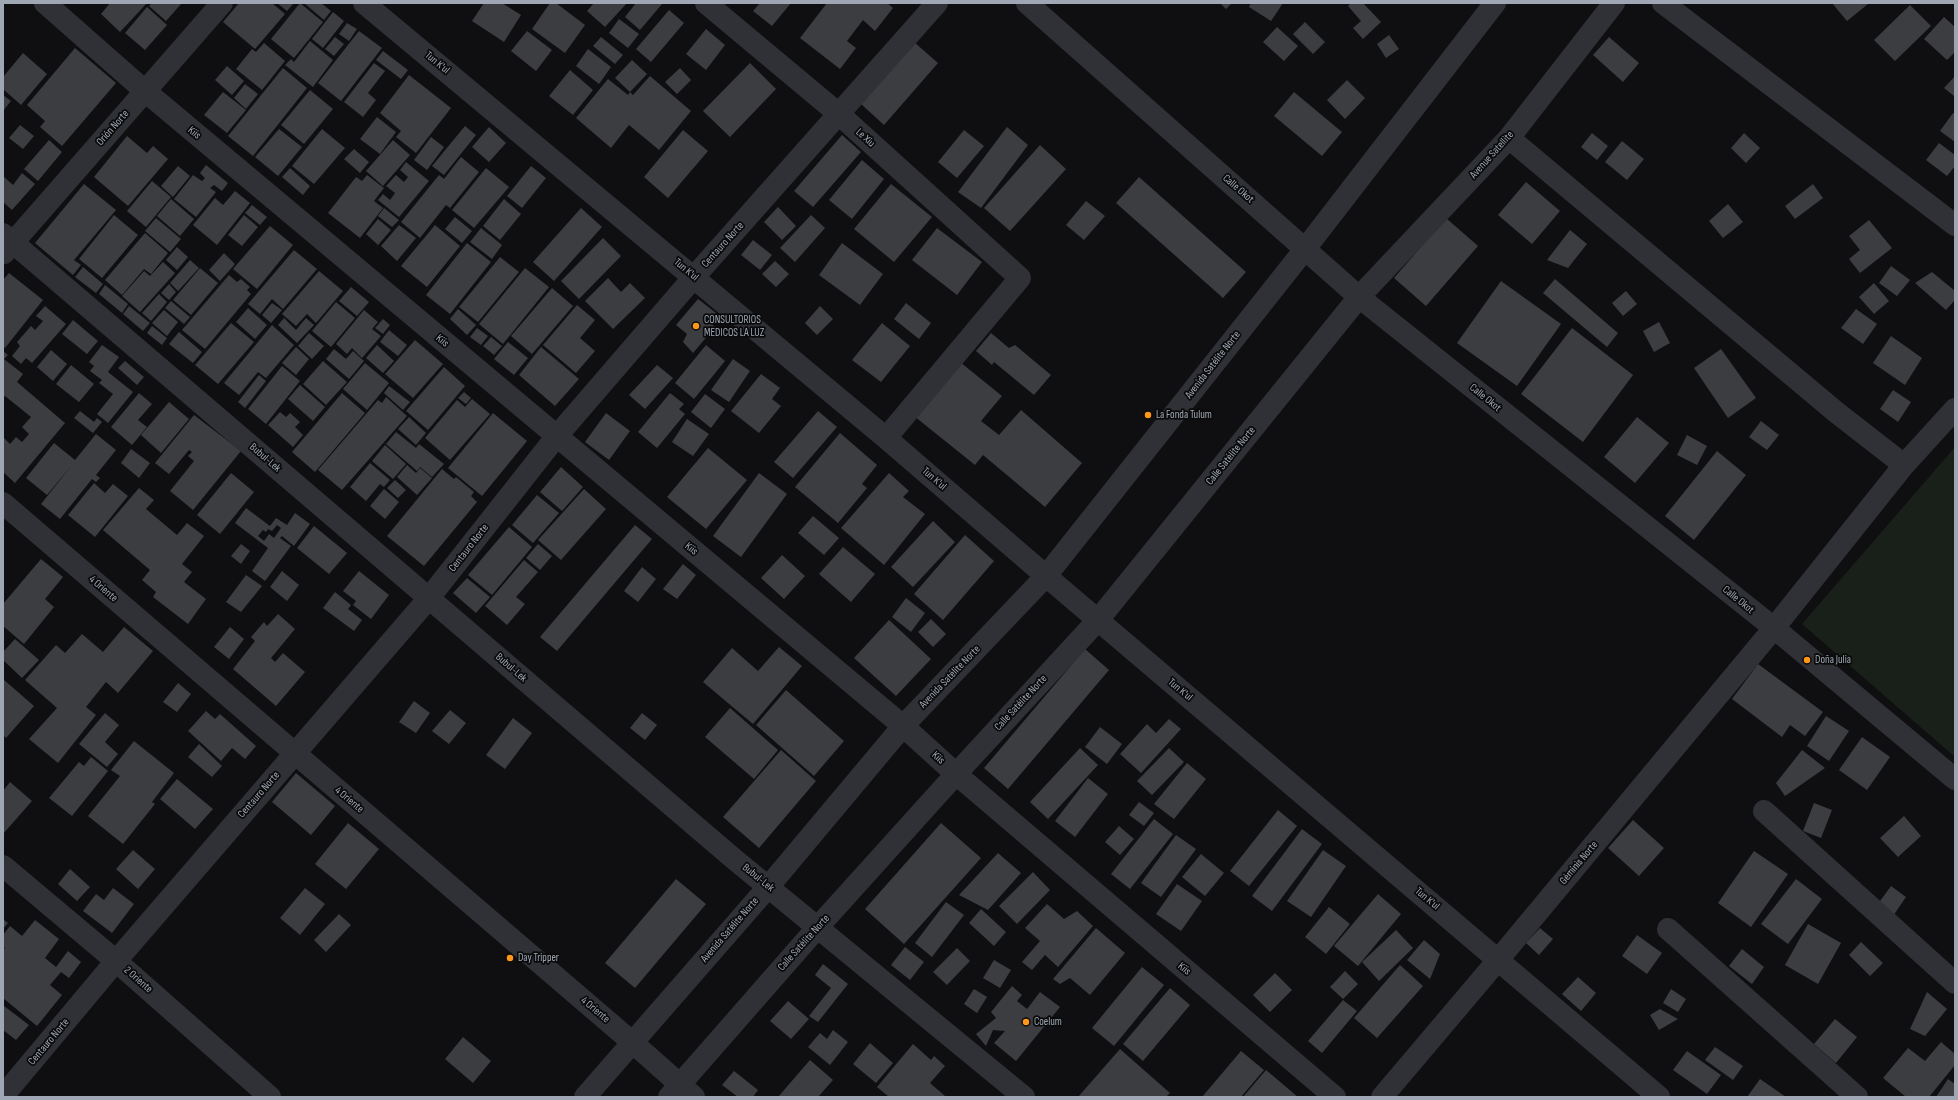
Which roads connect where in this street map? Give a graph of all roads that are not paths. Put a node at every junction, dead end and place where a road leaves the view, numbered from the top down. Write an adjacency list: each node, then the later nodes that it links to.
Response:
1 (45, 3): 10 (street, Kiis)
2 (222, 3): 10 (street, Orión Norte)
3 (364, 3): 16 (street, Tun K'ul)
4 (706, 3): 11 (street, Le Xiu)
5 (937, 3): 11 (street, Centauro Norte)
6 (1027, 3): 15 (street, Calle Okot)
7 (1495, 3): 15 (street, Avenida Satélite Norte)
8 (1614, 3): 12 (street, Avenue Satellite)
9 (1663, 3): 13 (street)
10 (145, 91): 14 (street, Orión Norte); 19 (street, Kiis)
11 (840, 115): 16 (street, Centauro Norte); 20 (street, Le Xiu)
12 (1509, 138): 17 (street, Avenue Satellite); 21 (street)
13 (1955, 226)
14 (6, 243): 24 (street, Bubul-Lek)
15 (1305, 249): 17 (street, Calle Okot); 23 (street, Avenida Satélite Norte)
16 (694, 277): 19 (street, Centauro Norte); 20 (street, Tun K'ul)
17 (1359, 296): 25 (street, Calle Satélite Norte); 26 (street, Calle Okot)
18 (1955, 409): 21 (street, Géminis Norte)
19 (556, 437): 24 (street, Centauro Norte); 27 (street, Kiis)
20 (886, 438): 23 (street, Tun K'ul)
21 (1904, 465): 26 (street, Géminis Norte)
22 (3, 503): 28 (street, 4 Oriente)
23 (1046, 576): 25 (street, Tun K'ul); 27 (street, Avenida Satélite Norte)
24 (429, 598): 28 (street, Centauro Norte); 33 (street, Bubul-Lek)
25 (1098, 620): 29 (street, Calle Satélite Norte); 36 (street, Tun K'ul)
26 (1774, 628): 30 (street, Calle Okot); 36 (street, Géminis Norte)
27 (902, 726): 29 (street, Kiis); 33 (street, Avenida Satélite Norte)
28 (294, 754): 37 (street, Centauro Norte); 39 (street, 4 Oriente)
29 (956, 774): 34 (street, Calle Satélite Norte); 45 (street, Kiis)
30 (1955, 779)
31 (1764, 811): 38 (street)
32 (3, 866): 37 (street, 2 Oriente)
33 (769, 886): 34 (street, Bubul-Lek); 39 (street, Avenida Satélite Norte)
34 (817, 928): 40 (street, Calle Satélite Norte); 44 (street, Bubul-Lek)
35 (1668, 929): 48 (street)
36 (1498, 960): 46 (street, Géminis Norte); 47 (street, Tun K'ul)
37 (116, 961): 41 (street, Centauro Norte); 42 (street, 2 Oriente)
38 (1955, 983)
39 (632, 1042): 40 (street, 4 Oriente); 43 (street, Avenida Satélite Norte)
40 (681, 1093)
41 (3, 1096)
42 (270, 1097)
43 (585, 1097)
44 (1024, 1097)
45 (1335, 1097)
46 (1382, 1097)
47 (1659, 1097)
48 (1857, 1097)

